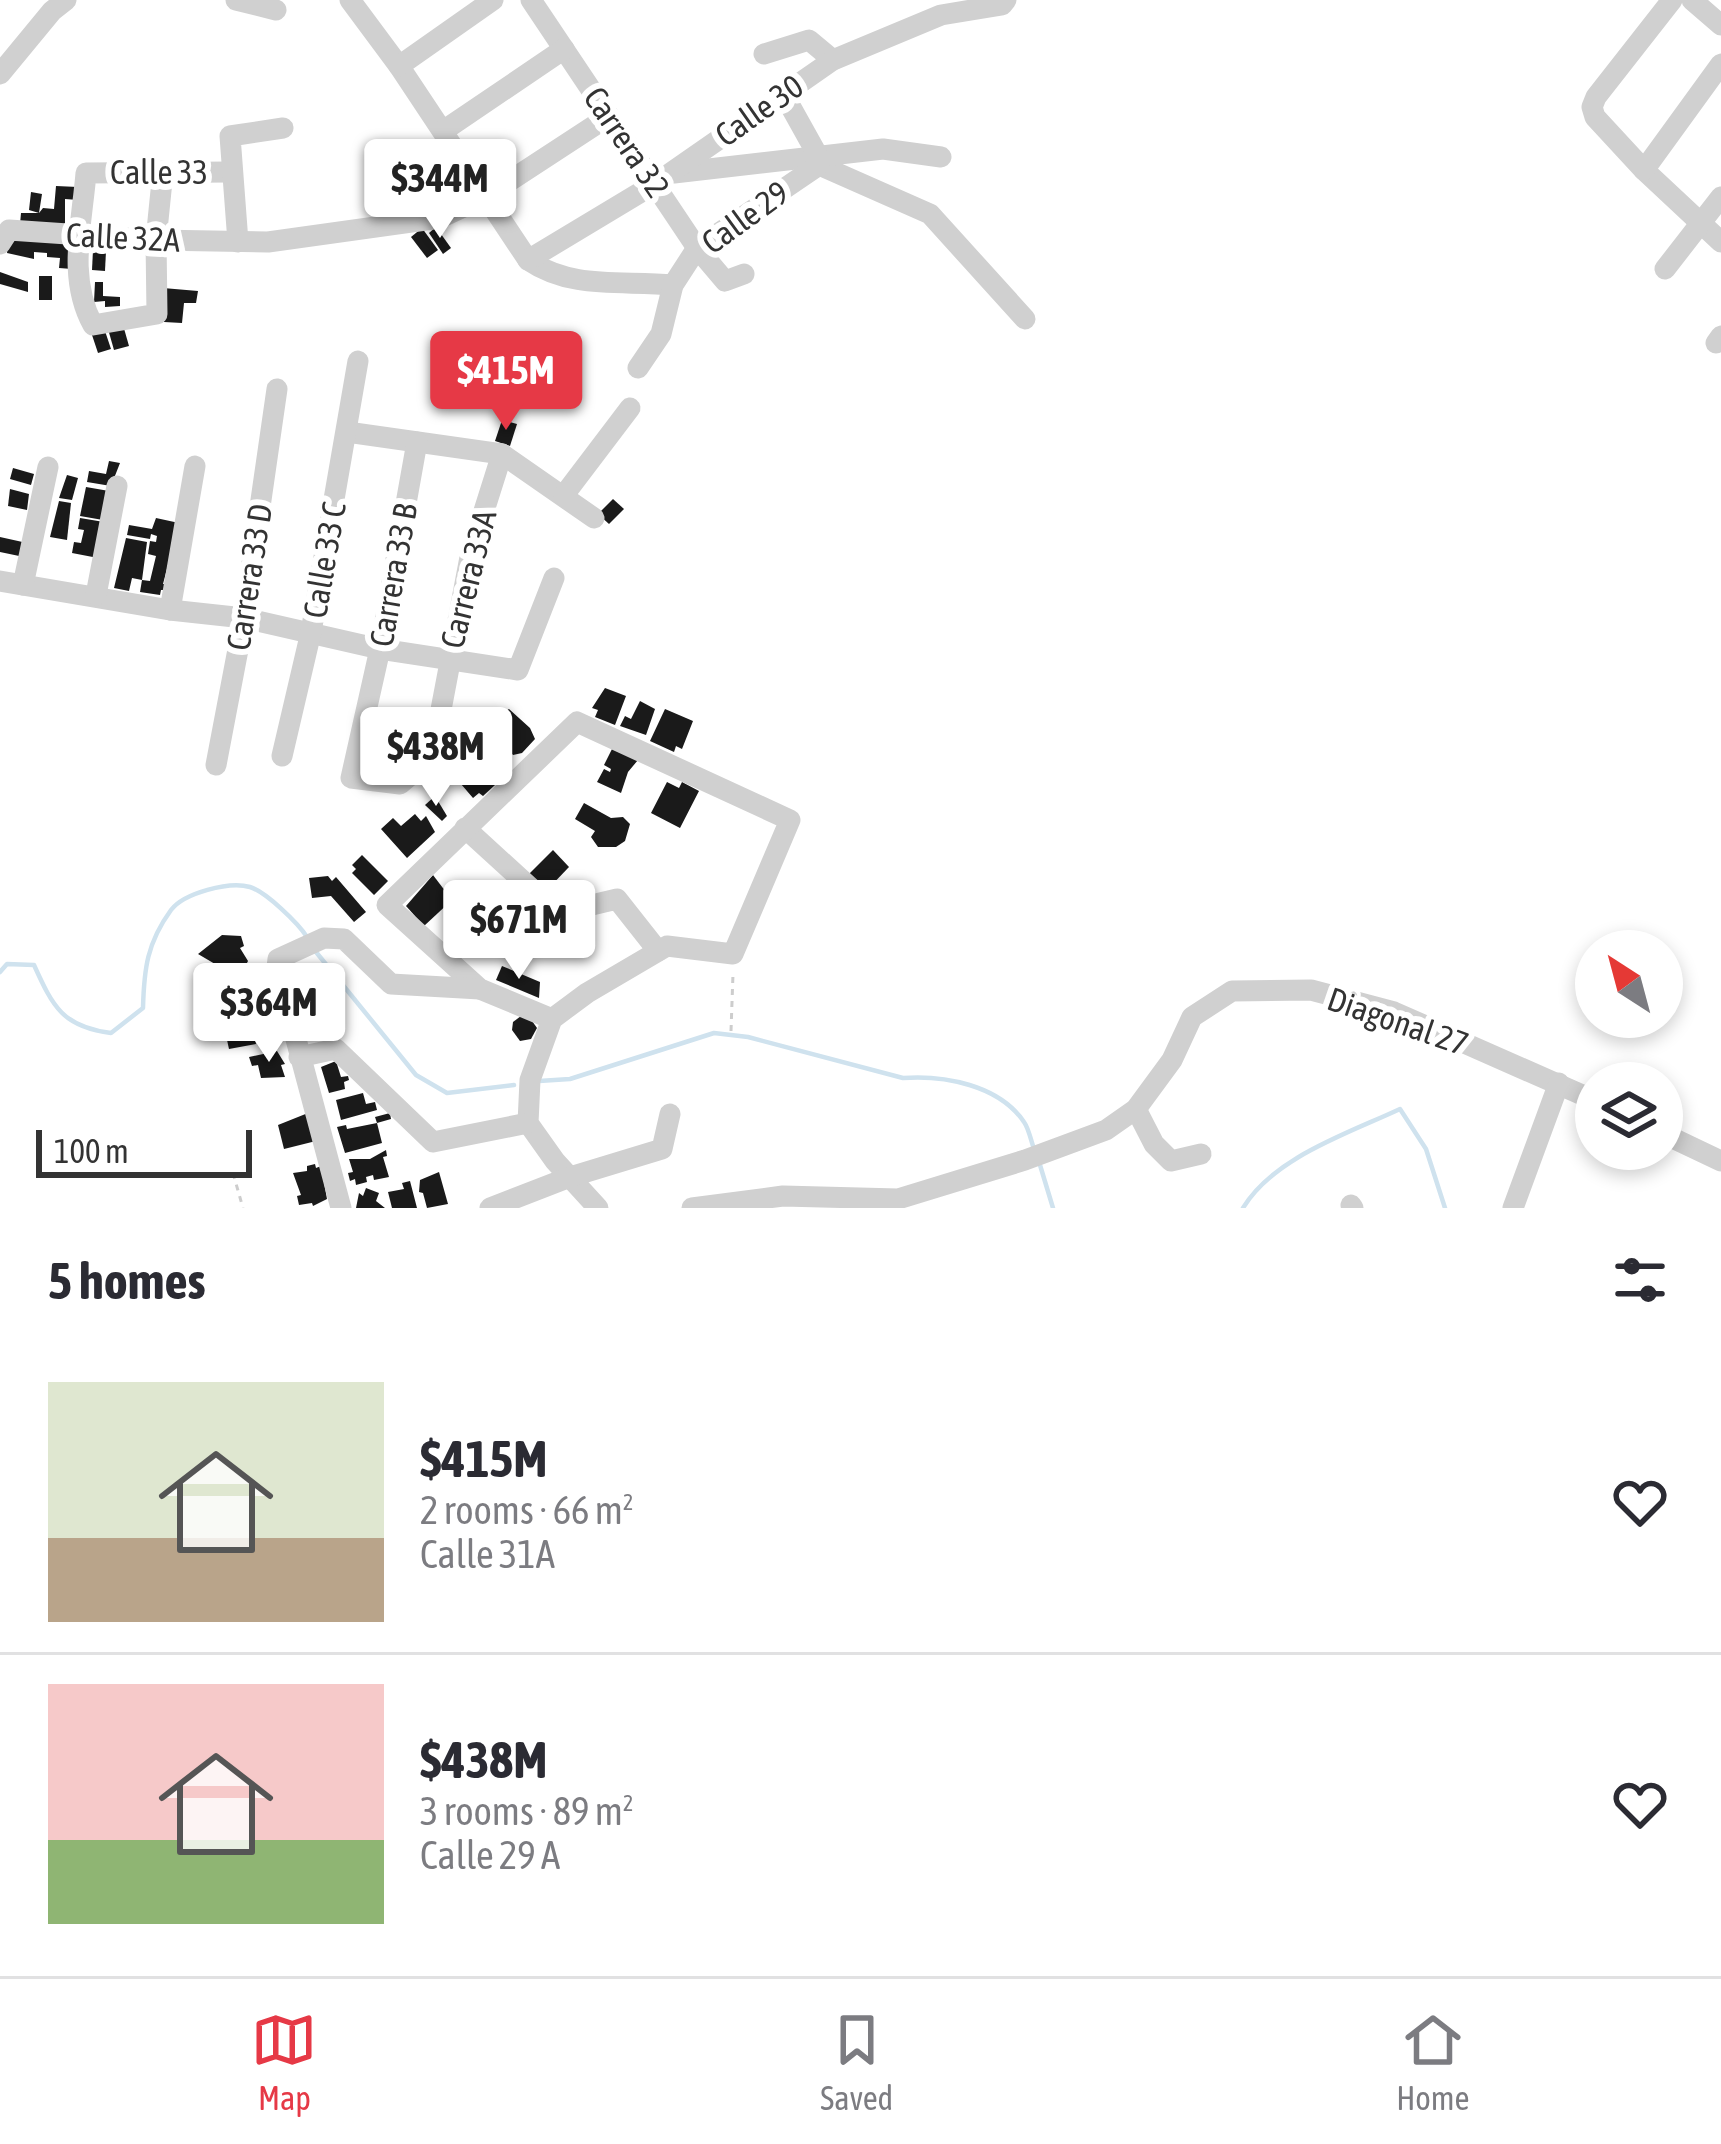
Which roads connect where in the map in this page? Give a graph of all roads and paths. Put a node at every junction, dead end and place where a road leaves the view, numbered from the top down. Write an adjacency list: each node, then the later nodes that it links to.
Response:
1 (66, 0): 16 (street)
2 (236, 0): 9 (street)
3 (493, 0): 15 (street)
4 (531, 0): 11 (street, Carrera 32)
5 (1006, 0): 13 (street, Calle 30)
6 (1672, 0): 23 (street)
7 (1692, 0): 10 (street)
8 (352, 1): 15 (street)
9 (276, 10)
10 (1721, 25)
11 (564, 49): 18 (street, Carrera 32); 20 (street)
12 (764, 53): 13 (street)
13 (833, 60): 17 (street, Calle 30)
14 (1721, 64): 23 (street)
15 (399, 66): 20 (street)
16 (0, 74)
17 (783, 93): 22 (street); 26 (street, Calle 30)
18 (609, 116): 26 (street, Carrera 32); 27 (street, Calle 32A)
19 (283, 128): 25 (street)
20 (443, 131): 27 (street)
21 (941, 157): 22 (street)
22 (818, 159): 26 (street); 35 (street, Calle 29); 40 (street)
23 (1645, 170): 29 (street)
24 (163, 172): 25 (street, Calle 33); 30 (street, Calle 33); 32 (street)
25 (231, 172): 33 (street)
26 (662, 178): 35 (street, Carrera 32); 36 (street, Calle 30)
27 (485, 197): 33 (street, Calle 32A); 36 (street)
28 (1721, 197): 29 (street)
29 (1700, 224): 34 (street); 37 (street)
30 (81, 236): 31 (street, Calle 32A); 32 (street, Calle 32A); 32 (street)
31 (4, 237)
32 (156, 240): 33 (street, Calle 32A)
33 (238, 242)
34 (1721, 242)
35 (697, 248): 38 (street, Carrera 32); 39 (street, Calle 29)
36 (528, 260): 39 (street)
37 (1665, 269)
38 (735, 278)
39 (673, 285): 42 (street, Calle 29)
40 (1025, 319)
41 (358, 361): 45 (street, Calle 33 C)
42 (638, 368)
43 (277, 388): 58 (street, Carrera 33 D)
44 (630, 408): 51 (street)
45 (347, 432): 46 (street); 59 (street, Calle 33 C)
46 (417, 442): 47 (street); 60 (street, Carrera 33 B)
47 (502, 454): 51 (street); 61 (street, Carrera 33A)
48 (195, 466): 57 (street)
49 (48, 467): 55 (street)
50 (117, 486): 56 (street)
51 (564, 495): 52 (street)
52 (594, 518)
53 (554, 578): 61 (street)
54 (0, 581): 55 (street)
55 (23, 585): 56 (street)
56 (96, 596): 57 (street)
57 (170, 610): 58 (street)
58 (244, 618): 59 (street); 63 (street, Carrera 33 D)
59 (310, 632): 60 (street); 62 (street, Calle 33 C)
60 (380, 649): 61 (street); 64 (street, Carrera 33 B)
61 (448, 659): 64 (street, Carrera 33A)
62 (283, 756)
63 (216, 765)
64 (416, 770)
65 (465, 828): 66 (street); 67 (street); 68 (street)
66 (658, 951): 67 (street); 69 (street)
67 (733, 954): 70 (path)
68 (479, 989): 69 (street); 71 (street)
69 (552, 1019): 76 (street)
70 (731, 1031)
71 (299, 1057): 76 (street); 83 (street)
72 (1559, 1084): 73 (street, Diagonal 27); 74 (street, Diagonal 27); 87 (street)
73 (1575, 1091)
74 (1136, 1109): 78 (street); 86 (street, Diagonal 27)
75 (670, 1114): 81 (street)
76 (528, 1123): 81 (street)
77 (1683, 1143): 79 (street)
78 (1201, 1154)
79 (1721, 1161)
80 (233, 1174): 82 (path)
81 (570, 1177): 84 (street); 85 (street)
82 (244, 1208)
83 (341, 1208)
84 (490, 1208)
85 (598, 1208)
86 (692, 1208)
87 (1513, 1208)

